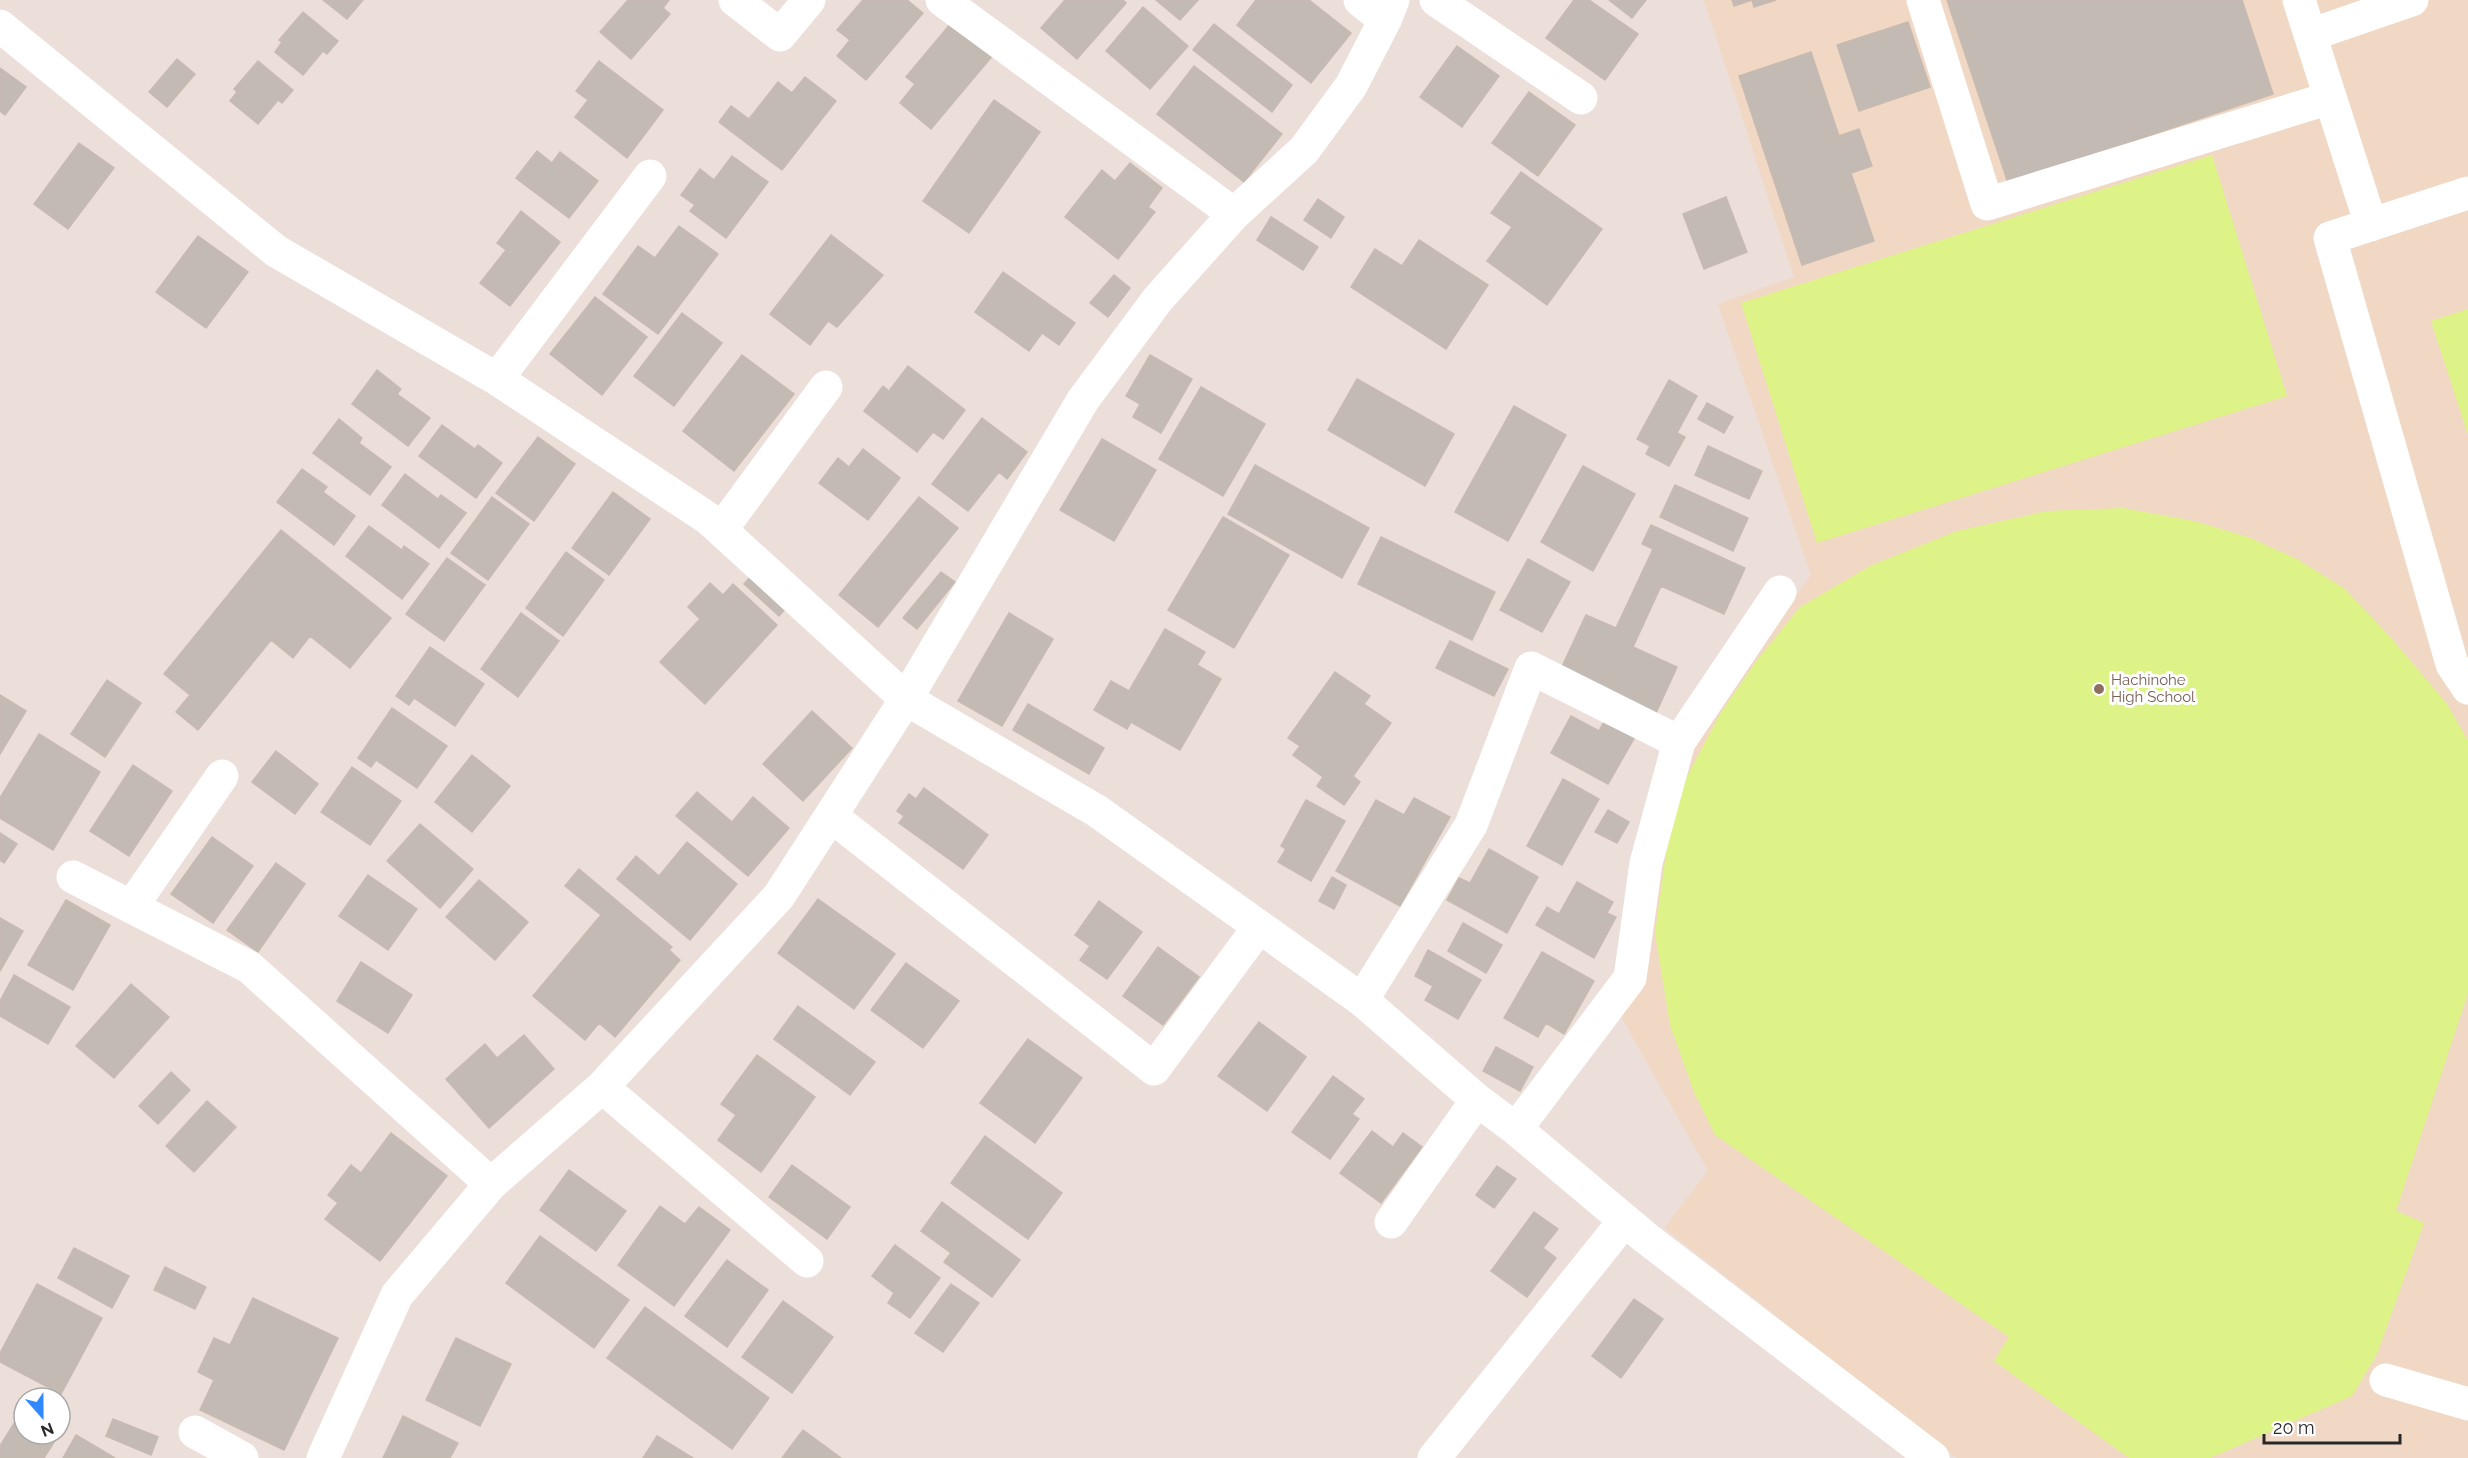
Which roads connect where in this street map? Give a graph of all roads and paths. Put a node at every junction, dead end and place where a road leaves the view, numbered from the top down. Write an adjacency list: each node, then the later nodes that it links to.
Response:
1 (735, 0): 2 (street)
2 (809, 0)
3 (942, 0): 16 (street)
4 (1360, 0): 9 (street)
5 (1436, 0): 12 (street)
6 (1923, 0): 13 (street)
7 (2299, 0): 11 (street)
8 (2412, 0): 11 (street)
9 (1389, 10): 16 (street)
10 (0, 26): 18 (street)
11 (2310, 35): 13 (street)
12 (1581, 98)
13 (2330, 98): 17 (street)
14 (650, 176): 18 (street)
15 (2468, 193): 17 (street)
16 (1234, 214): 23 (street)
17 (2371, 225): 22 (street)
18 (497, 379): 20 (street)
19 (826, 387): 20 (street)
20 (721, 530): 23 (street)
21 (1780, 592): 24 (street)
22 (2468, 688)
23 (906, 699): 26 (street); 29 (street)
24 (1679, 742): 30 (street); 33 (street)
25 (222, 776): 28 (street)
26 (831, 816): 29 (street); 31 (street)
27 (73, 877): 28 (street)
28 (132, 906): 34 (street)
29 (1259, 927): 30 (street)
30 (1362, 1000): 32 (street)
31 (602, 1087): 34 (street); 37 (street)
32 (1477, 1100): 33 (street); 36 (street)
33 (1516, 1129): 35 (street)
34 (491, 1184): 43 (street)
35 (1625, 1220): 41 (street); 44 (street)
36 (1391, 1222)
37 (807, 1261)
38 (2386, 1380): 39 (street)
39 (2468, 1404)
40 (195, 1432): 42 (street)
41 (1439, 1456)
42 (242, 1458)
43 (323, 1458)
44 (1933, 1458)

